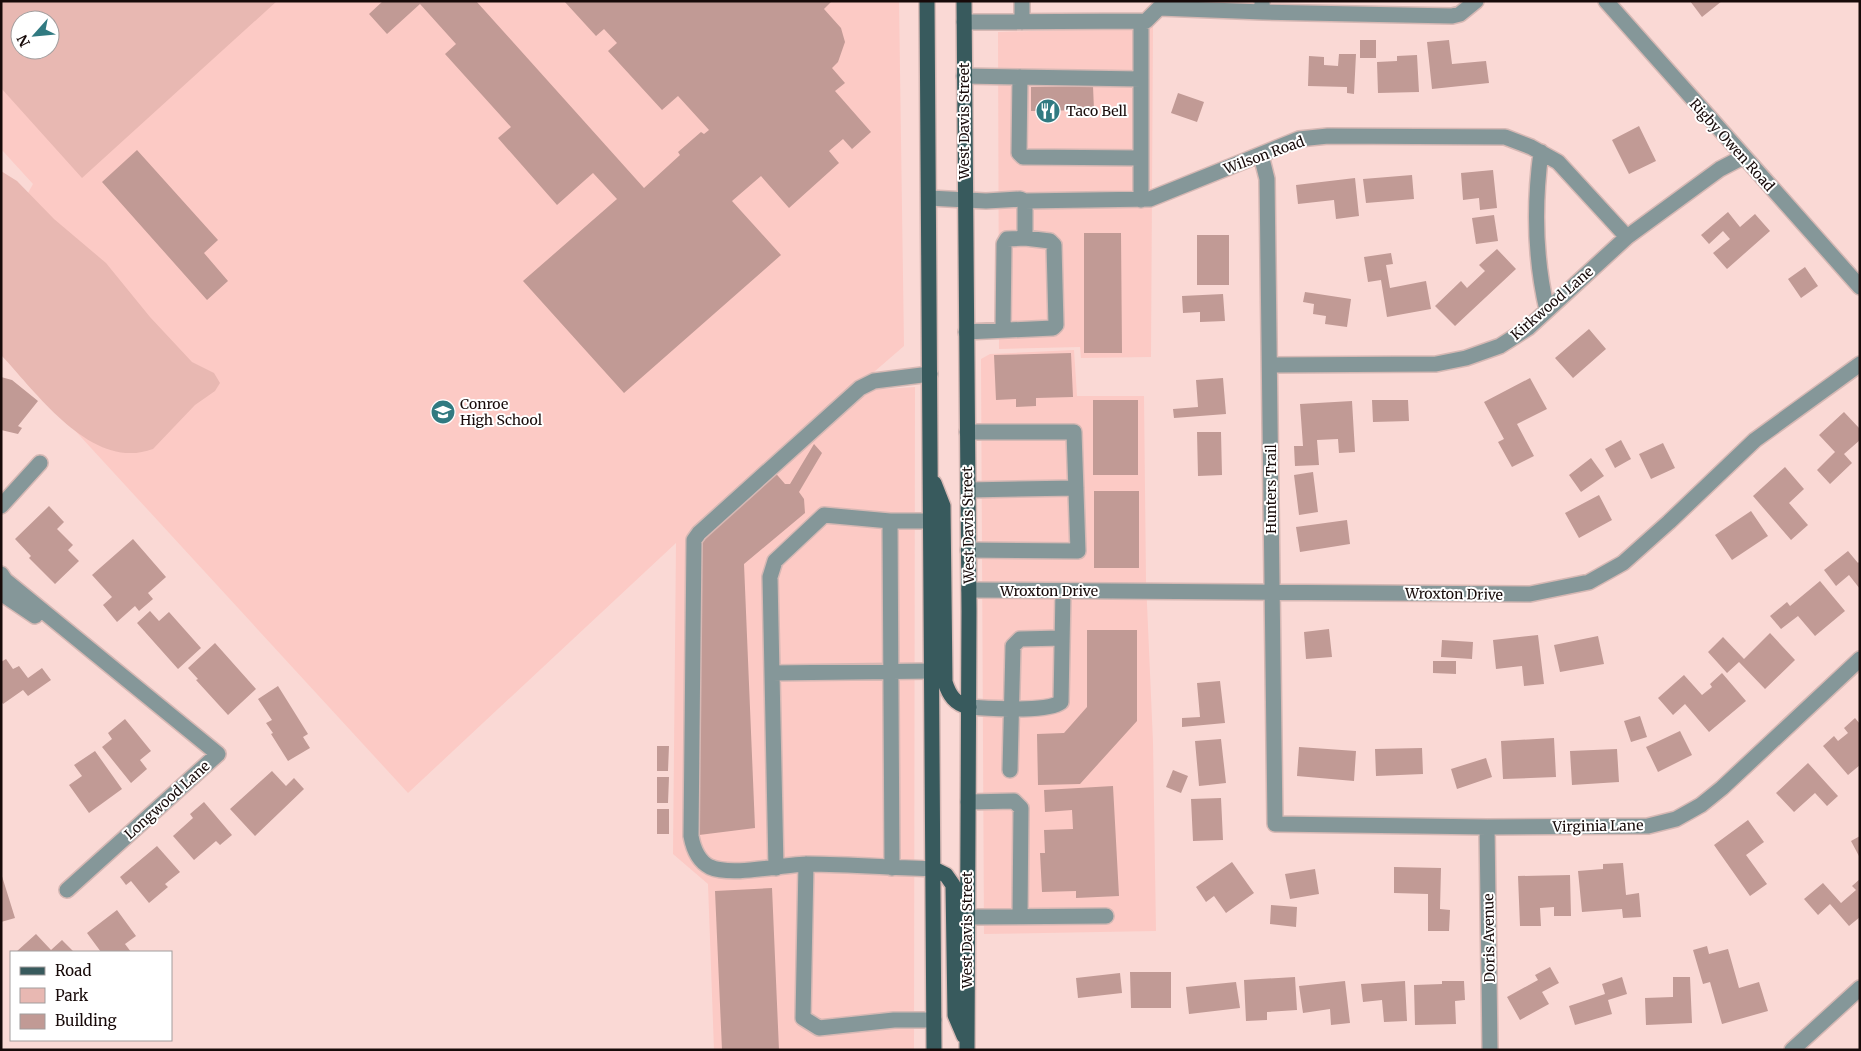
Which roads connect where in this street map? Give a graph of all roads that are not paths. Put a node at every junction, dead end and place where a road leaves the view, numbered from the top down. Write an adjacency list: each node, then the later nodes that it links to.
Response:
1 (927, 1): 22 (main road)
2 (964, 1): 12 (main road, West Davis Street)
3 (1022, 1): 13 (street)
4 (1400, 1): 11 (street)
5 (1476, 1): 11 (street)
6 (1606, 1): 20 (street, Rigby Owen Road)
7 (1159, 4): 9 (street); 14 (street)
8 (1321, 5): 10 (street); 11 (street)
9 (1219, 6): 10 (street)
10 (1263, 6)
11 (1385, 14)
12 (964, 22): 13 (street); 15 (main road, West Davis Street)
13 (1022, 22): 14 (street)
14 (1141, 22): 17 (street)
15 (964, 76): 16 (street); 23 (main road, West Davis Street)
16 (1020, 77): 17 (street); 21 (street)
17 (1141, 80): 21 (street)
18 (1541, 152): 19 (street, Wilson Road); 26 (street, Wilson Road); 29 (street)
19 (1261, 155): 24 (street, Wilson Road); 33 (street, Hunters Trail)
20 (1743, 157): 26 (street, Kirkwood Lane); 28 (street, Rigby Owen Road)
21 (1141, 158): 24 (street)
22 (929, 198): 23 (street, Wilson Road); 34 (main road)
23 (965, 200): 25 (street, Wilson Road); 31 (main road, West Davis Street)
24 (1141, 200): 25 (street, Wilson Road)
25 (1025, 201): 27 (street)
26 (1627, 237): 29 (street, Kirkwood Lane)
27 (1025, 238): 30 (street); 30 (street)
28 (1860, 288)
29 (1547, 310): 33 (street, Kirkwood Lane)
30 (1003, 330): 31 (street)
31 (966, 332): 35 (main road, West Davis Street)
32 (1860, 364): 48 (street, Wroxton Drive)
33 (1270, 365): 48 (street, Hunters Trail)
34 (930, 374): 37 (main road); 62 (street)
35 (967, 432): 38 (street); 39 (main road, West Davis Street)
36 (40, 463): 40 (street)
37 (931, 477): 42 (main road); 55 (main road)
38 (1076, 488): 39 (street); 43 (street)
39 (968, 490): 43 (main road, West Davis Street)
40 (1, 506)
41 (890, 521): 42 (street); 51 (street); 53 (street)
42 (932, 521): 52 (main road)
43 (968, 550): 45 (main road, West Davis Street)
44 (1, 574): 54 (street, Longwood Lane)
45 (969, 590): 46 (street, Wroxton Drive); 55 (main road, West Davis Street)
46 (1063, 591): 48 (street, Wroxton Drive); 49 (street)
47 (1, 592): 54 (street, Longwood Lane)
48 (1271, 592): 59 (street, Hunters Trail)
49 (1062, 638): 56 (street); 56 (street)
50 (1860, 659): 60 (street, Virginia Lane)
51 (890, 670): 52 (street); 53 (street); 63 (street)
52 (932, 671): 64 (main road)
53 (772, 673): 62 (street)
54 (121, 675): 65 (street, Longwood Lane)
55 (969, 707): 56 (street); 58 (main road, West Davis Street)
56 (1012, 709): 57 (street)
57 (1010, 770)
58 (968, 802): 66 (street); 68 (main road, West Davis Street)
59 (1275, 824): 60 (street, Virginia Lane)
60 (1488, 827): 73 (street, Doris Avenue)
61 (806, 864): 62 (street); 63 (street); 70 (street)
62 (776, 868)
63 (892, 868): 64 (street)
64 (934, 869): 70 (main road); 71 (main road)
65 (67, 890)
66 (1020, 916): 67 (street); 68 (street)
67 (1106, 916)
68 (967, 917): 71 (main road, West Davis Street)
69 (1860, 988): 74 (street)
70 (934, 1020): 72 (main road)
71 (967, 1046)
72 (934, 1050)
73 (1490, 1050)
74 (1792, 1050)

